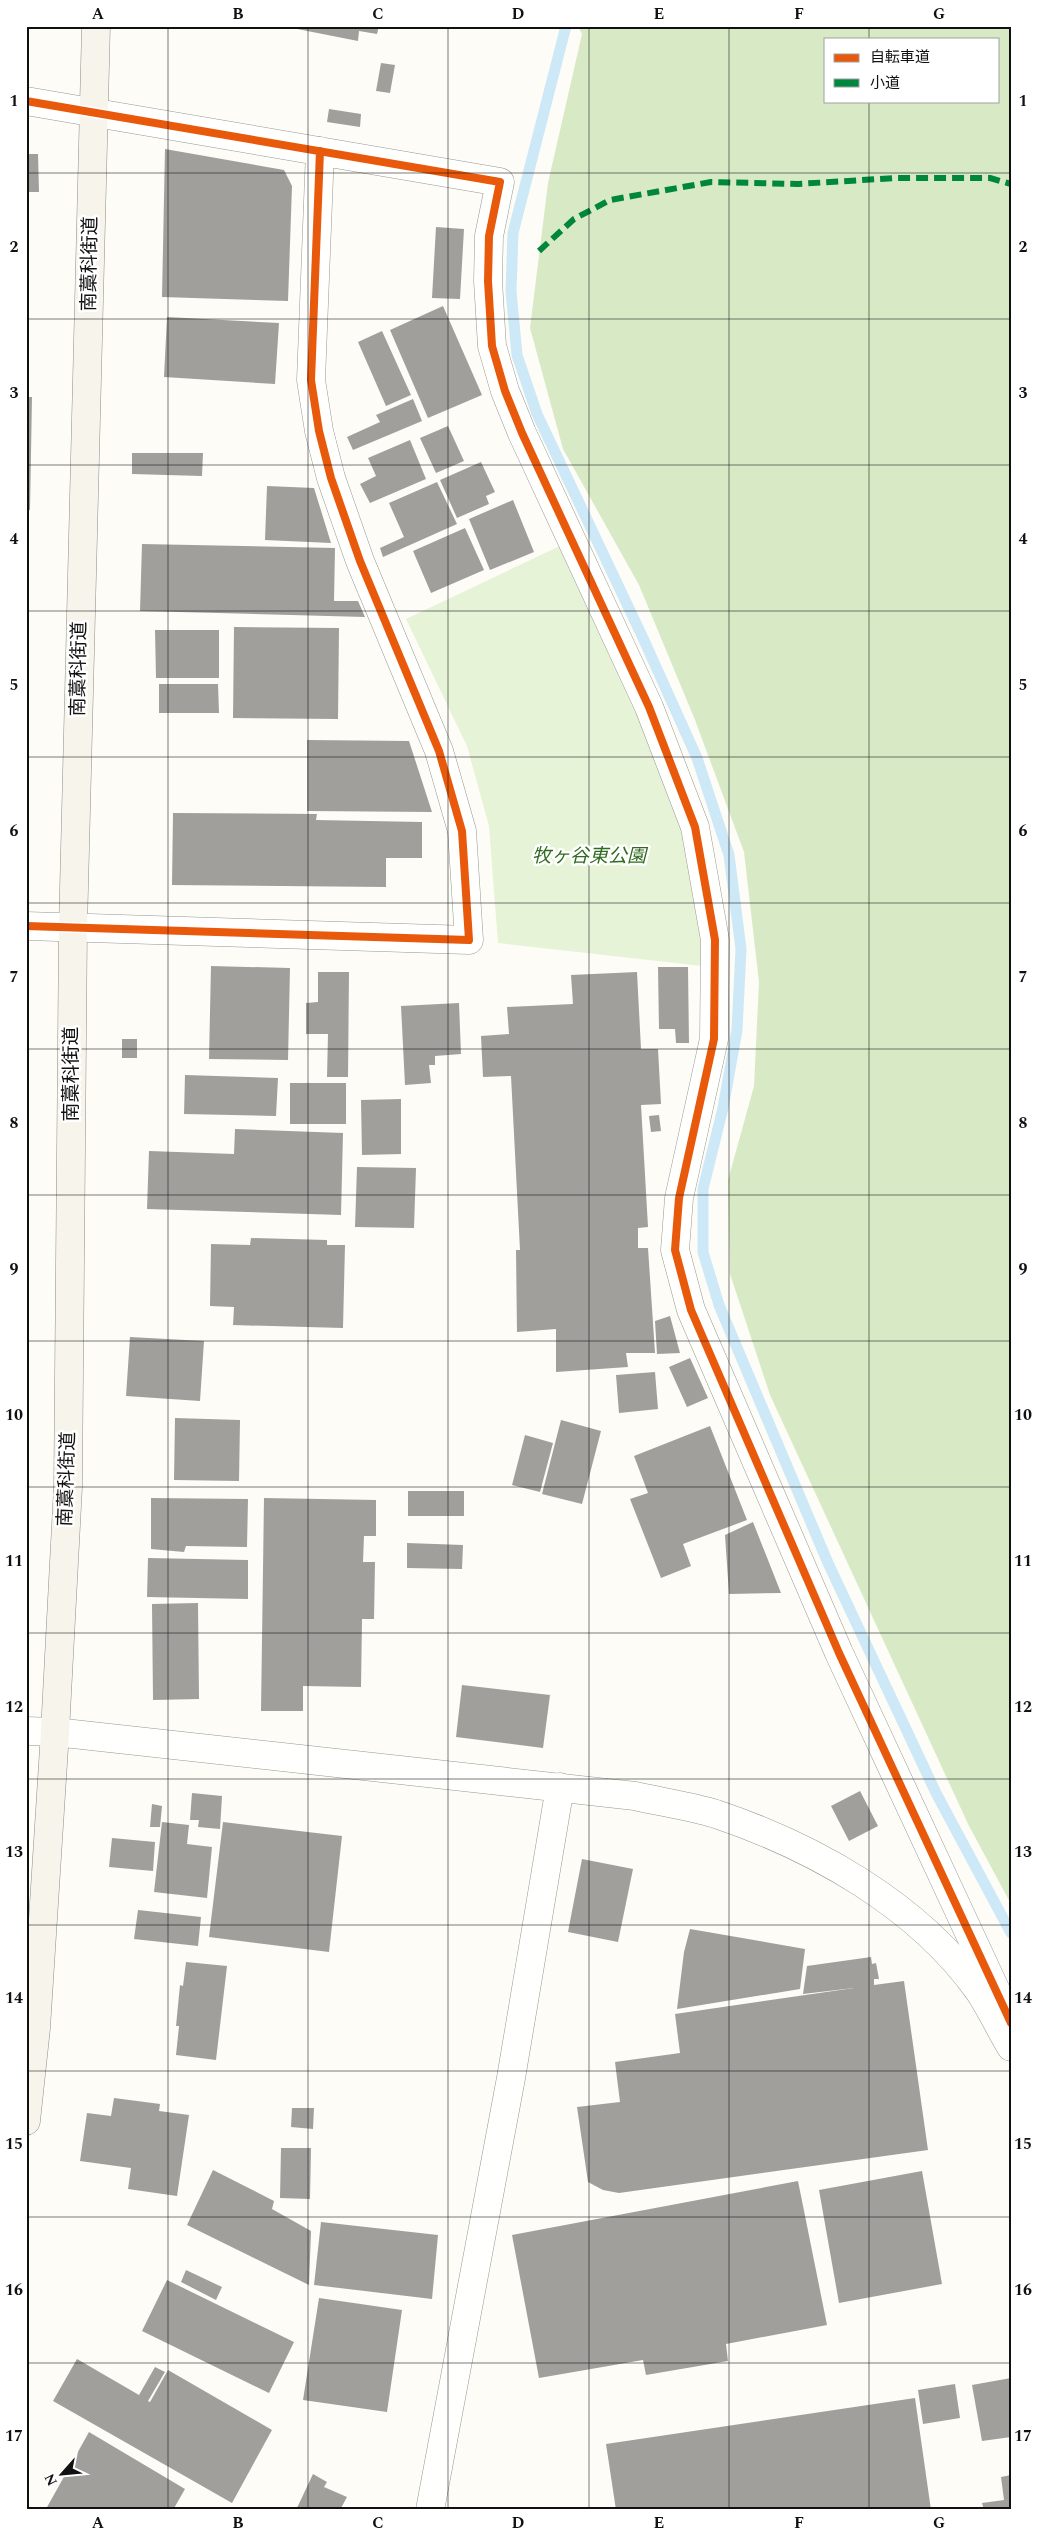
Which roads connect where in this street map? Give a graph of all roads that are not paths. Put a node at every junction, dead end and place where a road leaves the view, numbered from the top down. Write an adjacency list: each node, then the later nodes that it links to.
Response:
1 (96, 26): 3 (main road, 南藁科街道)
2 (26, 101): 3 (street)
3 (94, 111): 4 (street); 6 (main road, 南藁科街道)
4 (320, 151): 6 (street); 10 (street)
5 (26, 926): 6 (street)
6 (72, 928): 8 (main road, 南藁科街道)
7 (26, 1731): 8 (street)
8 (55, 1732): 9 (street); 12 (main road, 南藁科街道)
9 (560, 1787): 11 (street); 13 (street)
10 (1011, 2023)
11 (1011, 2047)
12 (26, 2121)
13 (430, 2510)

